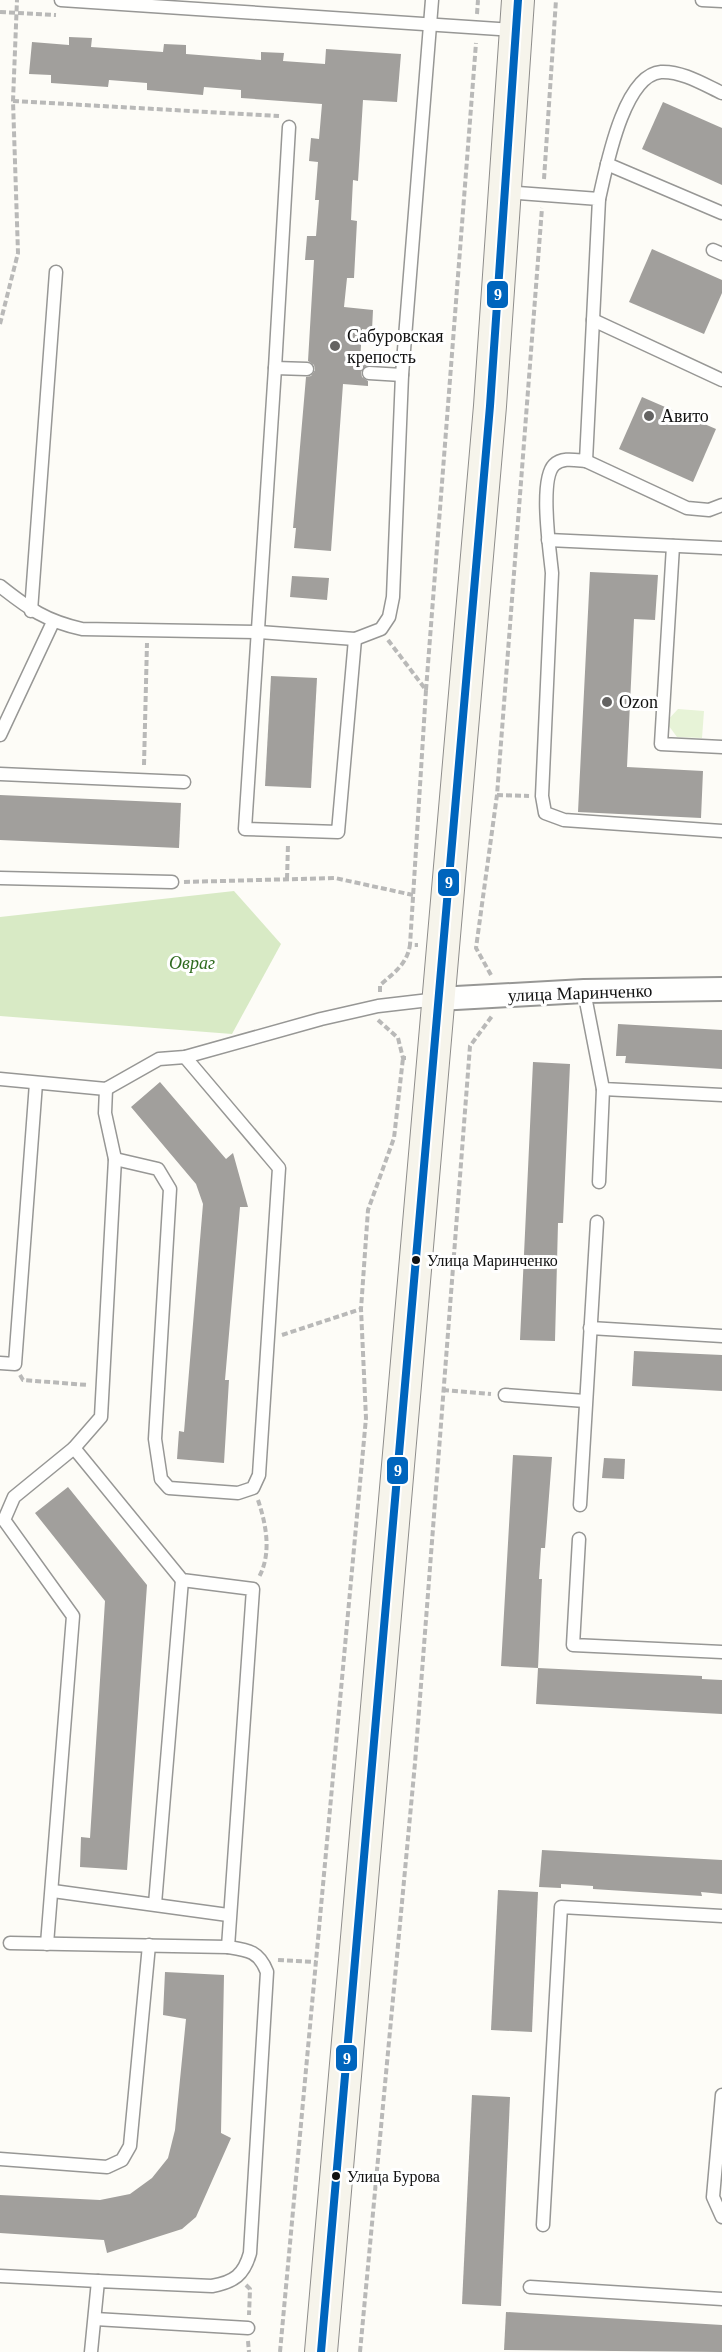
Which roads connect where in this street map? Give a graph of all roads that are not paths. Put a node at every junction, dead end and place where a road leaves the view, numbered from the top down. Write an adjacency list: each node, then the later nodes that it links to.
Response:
1 (61, 0): 6 (lane)
2 (432, 0): 6 (lane)
3 (702, 0): 4 (lane)
4 (722, 1)
5 (517, 15): 6 (lane); 10 (main road)
6 (432, 24): 18 (lane)
7 (722, 93): 9 (lane)
8 (289, 127): 15 (lane)
9 (607, 164): 11 (lane); 12 (lane)
10 (506, 192): 11 (lane); 39 (main road)
11 (598, 199): 14 (lane)
12 (722, 213)
13 (56, 272): 26 (lane)
14 (592, 320): 19 (lane); 20 (lane)
15 (275, 368): 16 (lane); 28 (lane)
16 (307, 369)
17 (369, 373): 18 (lane)
18 (402, 375): 29 (lane)
19 (722, 380)
20 (586, 460): 21 (lane); 22 (lane)
21 (722, 505)
22 (548, 540): 23 (lane); 34 (lane)
23 (673, 546): 24 (lane); 31 (lane)
24 (722, 548)
25 (0, 586): 26 (lane)
26 (31, 611): 27 (lane)
27 (53, 622): 28 (lane); 30 (lane)
28 (259, 632): 29 (lane); 29 (lane)
29 (355, 639)
30 (0, 735)
31 (722, 747)
32 (0, 774): 33 (lane)
33 (184, 783)
34 (722, 831)
35 (0, 878): 36 (lane)
36 (171, 882)
37 (722, 989): 38 (street, улица Маринченко)
38 (584, 991): 39 (street, улица Маринченко); 44 (lane)
39 (438, 999): 40 (lane); 78 (main road)
40 (185, 1058): 43 (lane); 46 (lane)
41 (0, 1079): 42 (lane)
42 (36, 1083): 43 (lane); 51 (lane)
43 (106, 1089): 46 (lane)
44 (603, 1089): 45 (lane); 47 (lane)
45 (722, 1095)
46 (115, 1159): 54 (lane)
47 (598, 1182)
48 (597, 1222): 49 (lane)
49 (590, 1328): 50 (lane); 53 (lane)
50 (722, 1336)
51 (0, 1363)
52 (504, 1395): 53 (lane)
53 (585, 1401): 55 (lane)
54 (74, 1448): 57 (lane); 59 (lane)
55 (580, 1505)
56 (579, 1539): 58 (lane)
57 (182, 1580): 60 (lane); 61 (lane)
58 (722, 1652)
59 (53, 1891): 60 (lane); 64 (lane)
60 (155, 1904): 61 (lane)
61 (228, 1915): 66 (lane)
62 (722, 1916): 70 (lane)
63 (10, 1943): 64 (lane)
64 (47, 1944): 65 (lane)
65 (148, 1945): 66 (lane); 68 (lane)
66 (228, 1947): 72 (lane)
67 (722, 2095): 69 (lane)
68 (0, 2159)
69 (722, 2217)
70 (543, 2225)
71 (0, 2276): 72 (lane)
72 (98, 2281): 75 (lane)
73 (530, 2287): 74 (lane)
74 (722, 2298)
75 (95, 2319): 76 (lane); 77 (lane)
76 (248, 2328)
77 (91, 2352)
78 (321, 2352)

